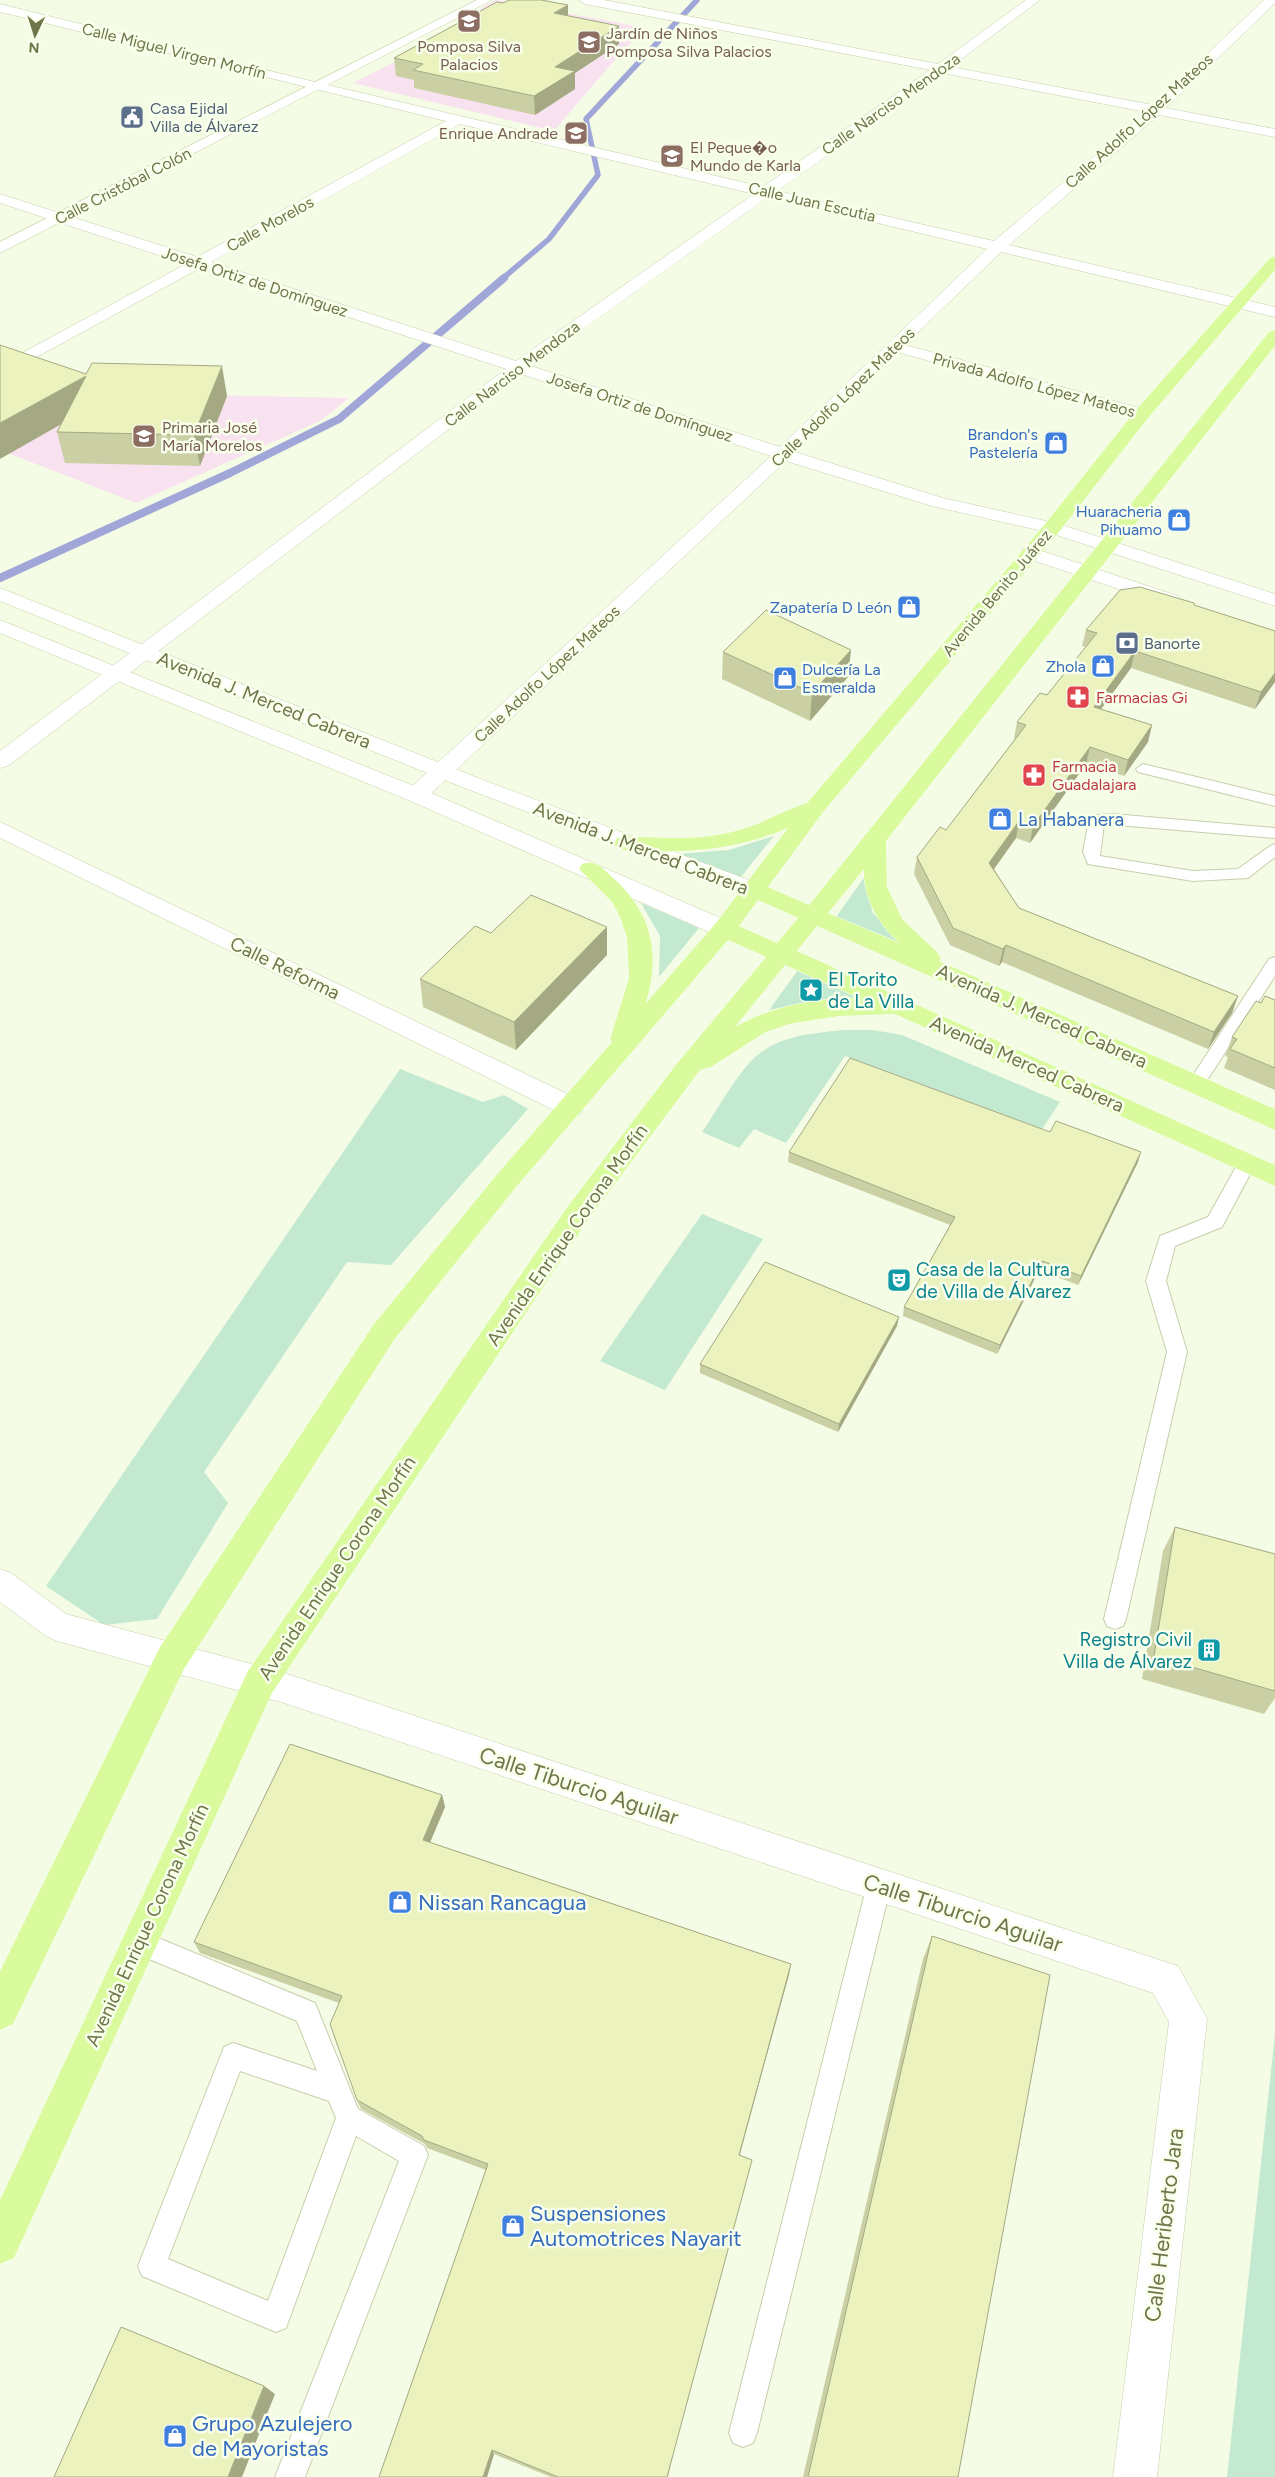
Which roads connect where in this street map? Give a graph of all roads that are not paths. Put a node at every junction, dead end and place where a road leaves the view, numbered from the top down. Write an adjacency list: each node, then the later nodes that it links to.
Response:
1 (486, 0): 10 (street, Calle Cristóbal Colón)
2 (585, 0): 9 (street)
3 (1034, 0): 9 (street, Calle Narciso Mendoza)
4 (1271, 0): 11 (street, Calle Adolfo López Mateos)
5 (39, 3): 7 (street)
6 (0, 8): 7 (street, Calle Miguel Virgen Morfín)
7 (17, 12): 8 (street); 10 (street, Calle Miguel Virgen Morfín)
8 (0, 19)
9 (944, 68): 11 (street); 14 (street, Calle Narciso Mendoza)
10 (319, 87): 12 (street, Calle Juan Escutia); 16 (street, Calle Cristóbal Colón)
11 (1156, 110): 13 (street); 17 (street, Calle Adolfo López Mateos)
12 (460, 119): 14 (street, Calle Juan Escutia); 20 (street, Calle Morelos)
13 (1275, 133)
14 (764, 191): 17 (street, Calle Juan Escutia); 25 (street, Calle Narciso Mendoza)
15 (0, 198): 16 (street, Josefa Ortiz de Domínguez)
16 (60, 218): 18 (street, Calle Cristóbal Colón); 20 (street, Josefa Ortiz de Domínguez)
17 (997, 246): 21 (street, Calle Juan Escutia); 24 (street, Calle Adolfo López Mateos)
18 (0, 248)
19 (1275, 261): 21 (main road, Avenida Benito Juárez)
20 (199, 264): 25 (street, Josefa Ortiz de Domínguez); 26 (street, Calle Morelos)
21 (1239, 304): 22 (street, Calle Juan Escutia); 27 (main road, Avenida Benito Juárez)
22 (1275, 312)
23 (1275, 335): 30 (main road)
24 (896, 347): 27 (street, Privada Adolfo López Mateos); 28 (street, Calle Adolfo López Mateos)
25 (519, 367): 28 (street, Josefa Ortiz de Domínguez); 37 (street, Calle Narciso Mendoza)
26 (0, 372)
27 (1142, 414): 29 (main road, Avenida Benito Juárez)
28 (783, 454): 29 (street, Josefa Ortiz de Domínguez); 41 (street, Calle Adolfo López Mateos)
29 (1052, 528): 30 (street, Josefa Ortiz de Domínguez); 31 (main road, Avenida Benito Juárez)
30 (1108, 546): 32 (main road); 34 (street, Josefa Ortiz de Domínguez)
31 (1030, 553): 32 (street); 44 (main road, Avenida Benito Juárez)
32 (1086, 572): 35 (street); 47 (main road)
33 (0, 594): 37 (street, Avenida J. Merced Cabrera)
34 (1275, 600)
35 (1190, 606)
36 (0, 626): 38 (street, Avenida J. Merced Cabrera)
37 (145, 652): 38 (street, Calle Narciso Mendoza); 41 (street, Avenida J. Merced Cabrera)
38 (116, 675): 39 (street, Calle Narciso Mendoza); 42 (street, Avenida J. Merced Cabrera)
39 (0, 761)
40 (1143, 769): 43 (lane)
41 (442, 772): 42 (street, Calle Adolfo López Mateos); 48 (street, Avenida J. Merced Cabrera)
42 (416, 795): 50 (street, Avenida J. Merced Cabrera)
43 (1275, 800)
44 (816, 806): 48 (main road); 51 (main road, Avenida Benito Juárez)
45 (0, 829): 61 (street, Calle Reforma)
46 (1275, 833): 49 (lane)
47 (875, 840): 52 (main road); 56 (main road)
48 (624, 843): 51 (street, Avenida J. Merced Cabrera)
49 (1275, 849)
50 (590, 869): 53 (street, Avenida J. Merced Cabrera); 58 (main road)
51 (754, 890): 52 (main road, Avenida J. Merced Cabrera); 53 (main road, Avenida Benito Juárez)
52 (811, 916): 54 (main road); 56 (main road, Avenida J. Merced Cabrera)
53 (724, 928): 54 (main road, Avenida Merced Cabrera); 58 (main road)
54 (779, 954): 57 (main road, Avenida Merced Cabrera); 59 (main road, Avenida Enrique Corona Morfín)
55 (1275, 963): 60 (lane)
56 (950, 974): 60 (main road, Avenida J. Merced Cabrera)
57 (907, 1009): 59 (main road); 63 (main road, Avenida Merced Cabrera)
58 (620, 1050): 61 (main road)
59 (684, 1072): 68 (main road, Avenida Enrique Corona Morfín)
60 (1196, 1084): 62 (main road, Avenida J. Merced Cabrera)
61 (570, 1107): 67 (main road)
62 (1275, 1120)
63 (1247, 1164): 64 (main road, Avenida Merced Cabrera); 66 (lane)
64 (1275, 1176)
65 (0, 1583): 67 (street, Calle Tiburcio Aguilar)
66 (1115, 1619)
67 (172, 1658): 68 (street, Calle Tiburcio Aguilar); 72 (main road)
68 (260, 1682): 69 (street, Calle Tiburcio Aguilar); 70 (main road, Avenida Enrique Corona Morfín)
69 (879, 1885): 71 (street, Calle Tiburcio Aguilar); 76 (lane)
70 (139, 1942): 73 (lane); 75 (main road, Avenida Enrique Corona Morfín)
71 (1165, 1979): 78 (street, Calle Heriberto Jara)
72 (0, 2011)
73 (338, 2091): 74 (lane); 74 (lane)
74 (349, 2118): 77 (lane)
75 (0, 2244)
76 (743, 2433)
77 (290, 2477)
78 (1135, 2477)

